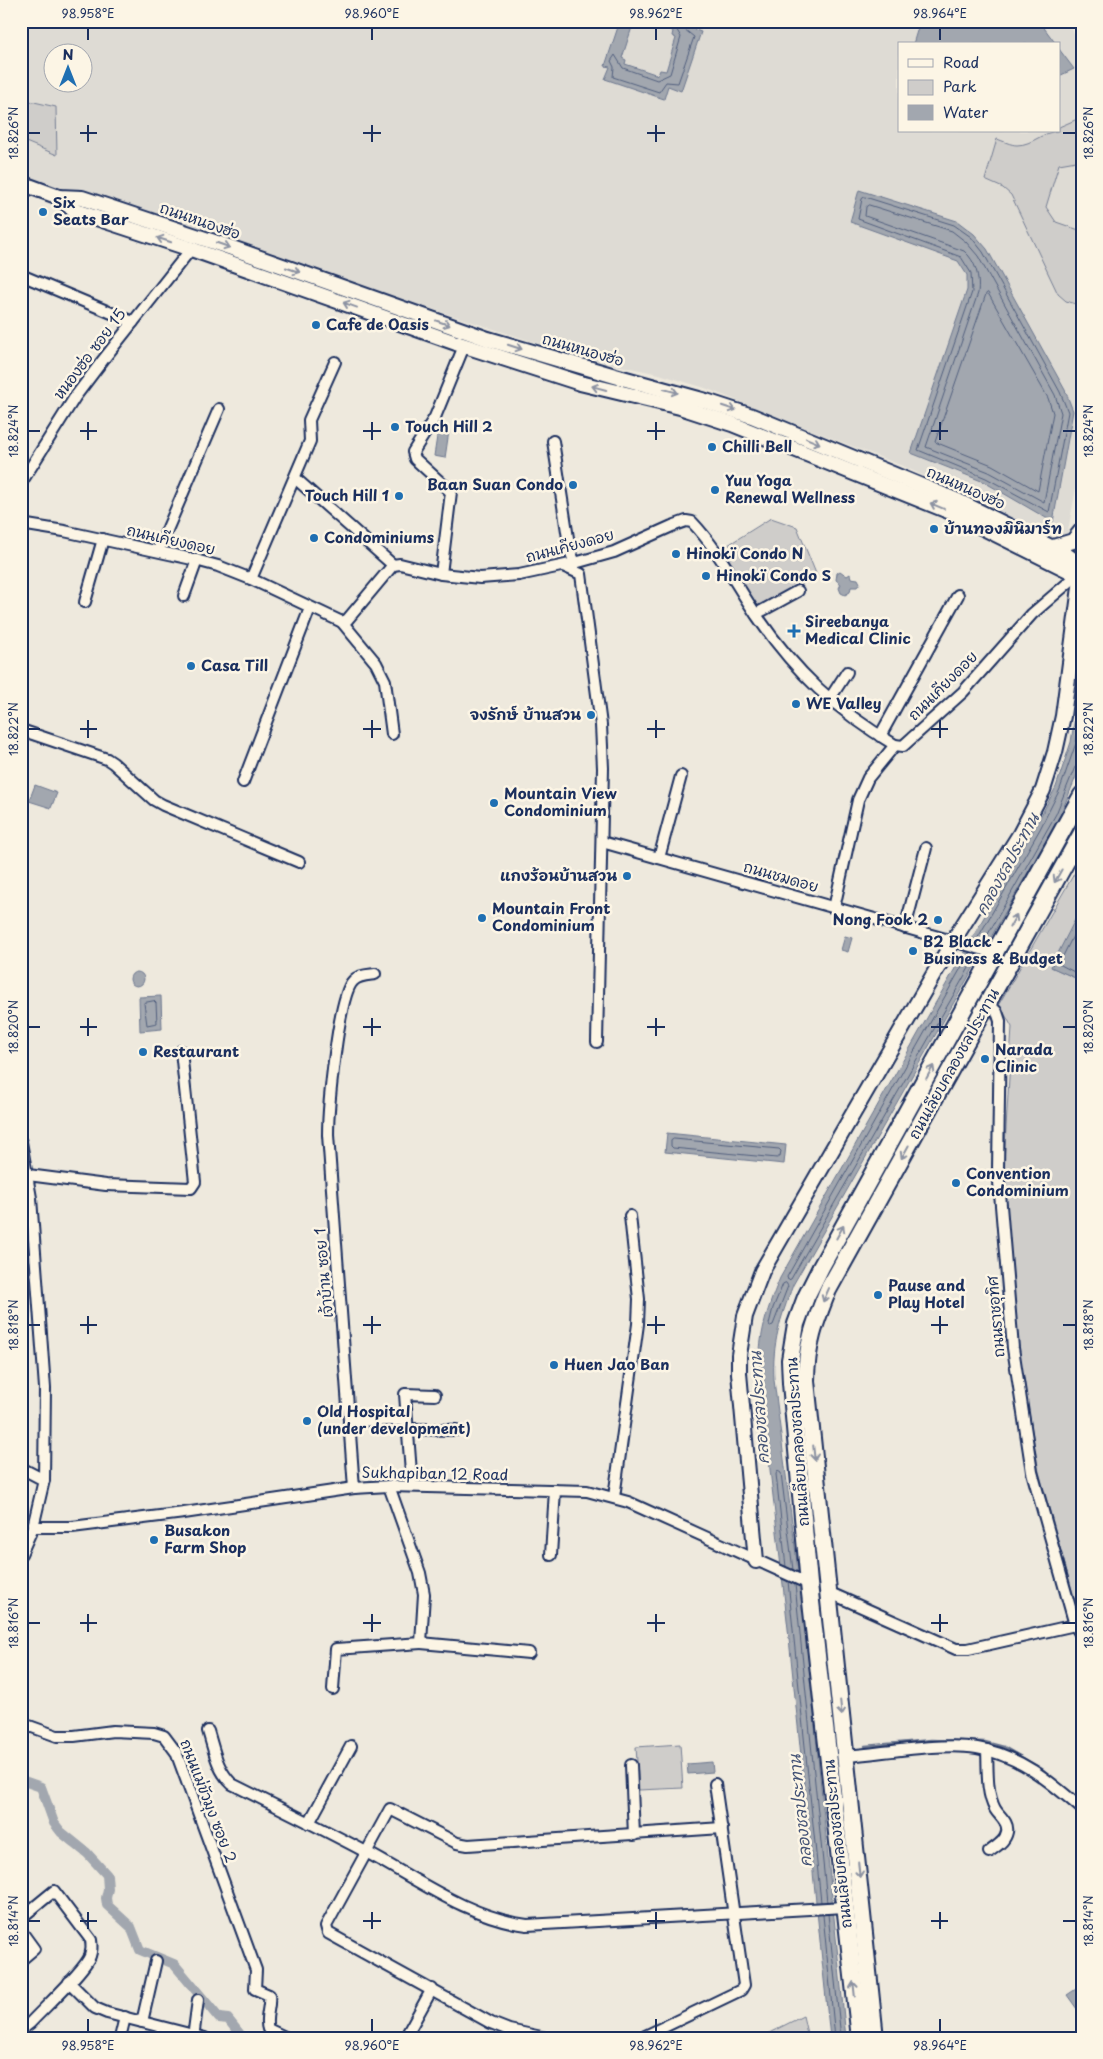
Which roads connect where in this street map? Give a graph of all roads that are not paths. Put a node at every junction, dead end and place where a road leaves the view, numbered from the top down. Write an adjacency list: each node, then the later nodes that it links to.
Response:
1 (21, 183): 2 (street, ถนนหนองฮ่อ)
2 (59, 197): 3 (street, ถนนหนองฮ่อ, one-way to 2); 4 (street, ถนนหนองฮ่อ, one-way to 4)
3 (192, 249): 5 (street, ถนนหนองฮ่อ); 7 (street, หนองฮ่อ ซอย 15)
4 (248, 254): 5 (street); 8 (street, ถนนหนองฮ่อ, one-way to 8)
5 (243, 267): 8 (street, ถนนหนองฮ่อ, one-way to 5)
6 (21, 275): 7 (street)
7 (133, 322): 15 (street, หนองฮ่อ ซอย 15)
8 (472, 341): 11 (street, ถนนหนองฮ่อ, one-way to 11); 12 (street, ถนนหนองฮ่อ, one-way to 8); 26 (street)
9 (335, 362): 14 (street)
10 (219, 409): 20 (street)
11 (752, 416): 12 (street); 19 (street, ถนนหนองฮ่อ, one-way to 19)
12 (747, 429): 25 (street, ถนนหนองฮ่อ, one-way to 12)
13 (553, 441): 22 (street)
14 (295, 478): 23 (street); 27 (street)
15 (21, 483)
16 (21, 524): 18 (street, ถนนเคียงดอย)
17 (1082, 530): 19 (street)
18 (103, 539): 20 (street, ถนนเคียงดอย); 31 (street)
19 (1053, 548): 25 (street, ถนนหนองฮ่อ)
20 (158, 551): 21 (street, ถนนเคียงดอย)
21 (197, 560): 27 (street, ถนนเคียงดอย); 30 (street)
22 (575, 563): 24 (street, ถนนเคียงดอย); 33 (street, ถนนเคียงดอย)
23 (393, 565): 26 (street, ถนนเคียงดอย); 34 (street)
24 (562, 565): 26 (street, ถนนเคียงดอย); 45 (street)
25 (1082, 571): 40 (street, ถนนเคียงดอย); 51 (street)
26 (441, 574)
27 (251, 579): 32 (street, ถนนเคียงดอย)
28 (798, 591): 33 (street)
29 (958, 595): 39 (street)
30 (184, 596)
31 (85, 602)
32 (310, 608): 34 (street, ถนนเคียงดอย); 42 (street)
33 (756, 614): 36 (street, ถนนเคียงดอย)
34 (342, 622): 38 (street)
35 (847, 672): 36 (street)
36 (829, 700): 39 (street, ถนนเคียงดอย)
37 (21, 730): 48 (street)
38 (392, 734)
39 (880, 736): 40 (street, ถนนเคียงดอย)
40 (895, 746): 49 (street)
41 (680, 776): 47 (street)
42 (243, 782)
43 (1082, 795): 52 (main road, ถนนเลียบคลองชลประทาน, one-way to 43)
44 (1082, 834): 55 (main road, ถนนเลียบคลองชลประทาน, one-way to 55)
45 (602, 842): 47 (street, ถนนชมดอย); 56 (street)
46 (926, 848): 50 (street)
47 (658, 858): 49 (street, ถนนชมดอย)
48 (299, 862)
49 (834, 908): 50 (street, ถนนชมดอย)
50 (905, 928): 51 (street, ถนนชมดอย)
51 (953, 942): 52 (street, ถนนชมดอย); 77 (street)
52 (995, 953): 54 (main road, ถนนเลียบคลองชลประทาน)
53 (375, 974): 62 (street, เจ้าบ้าน ซอย 1)
54 (972, 994): 55 (main road); 75 (main road, ถนนเลียบคลองชลประทาน, one-way to 54)
55 (988, 1003): 76 (main road, ถนนเลียบคลองชลประทาน, one-way to 76); 80 (street, ถนนราชอุทิศ)
56 (596, 1042)
57 (181, 1051): 59 (street)
58 (21, 1142): 59 (street)
59 (28, 1175): 66 (street)
60 (630, 1216): 71 (street)
61 (435, 1395): 63 (street)
62 (349, 1421): 63 (street); 69 (street, เจ้าบ้าน ซอย 1)
63 (407, 1424): 64 (street); 68 (street)
64 (456, 1430)
65 (21, 1468): 66 (street)
66 (44, 1480): 72 (street)
67 (389, 1486): 68 (street, Sukhapiban 12 Road); 69 (street, Sukhapiban 12 Road); 82 (street)
68 (412, 1486): 70 (street, Sukhapiban 12 Road)
69 (354, 1488): 72 (street, Sukhapiban 12 Road)
70 (555, 1490): 71 (street, Sukhapiban 12 Road); 74 (street)
71 (614, 1497): 77 (street, Sukhapiban 12 Road)
72 (33, 1527): 73 (street)
73 (23, 1548)
74 (551, 1555)
75 (808, 1557): 76 (main road); 78 (main road, ถนนเลียบคลองชลประทาน)
76 (824, 1557): 79 (main road, ถนนเลียบคลองชลประทาน)
77 (760, 1562): 78 (street, Sukhapiban 12 Road)
78 (809, 1584): 84 (main road, ถนนเลียบคลองชลประทาน)
79 (829, 1599): 80 (street); 84 (main road); 90 (main road, ถนนเลียบคลองชลประทาน, one-way to 90)
80 (1075, 1625): 81 (street, ถนนราชอุทิศ)
81 (1082, 1637)
82 (421, 1644): 83 (street); 85 (street)
83 (529, 1652)
84 (817, 1655): 99 (main road, ถนนเลียบคลองชลประทาน)
85 (333, 1689)
86 (21, 1723): 114 (street, ถนนแม่ขัวมุง ซอย 2)
87 (208, 1731): 94 (street)
88 (351, 1746): 94 (street)
89 (987, 1750): 90 (street); 93 (street); 98 (street)
90 (847, 1756): 119 (main road, ถนนเลียบคลองชลประทาน, one-way to 119)
91 (631, 1765): 96 (street)
92 (715, 1784): 95 (street)
93 (1082, 1809)
94 (309, 1823): 97 (street)
95 (722, 1828): 96 (street); 100 (street)
96 (634, 1835): 97 (street)
97 (366, 1852): 100 (street); 106 (street)
98 (989, 1852)
99 (846, 1907): 100 (street); 118 (main road, ถนนเลียบคลองชลประทาน, one-way to 99)
100 (734, 1914): 117 (street)
101 (21, 1918): 105 (street)
102 (21, 1931): 103 (street)
103 (21, 1960)
104 (156, 1962): 109 (street)
105 (69, 1982): 108 (street); 110 (street)
106 (432, 1989): 115 (street); 116 (street)
107 (198, 2000): 111 (street)
108 (125, 2018): 109 (street); 112 (street)
109 (142, 2022): 111 (street)
110 (21, 2030)
111 (193, 2036): 113 (street)
112 (120, 2038)
113 (205, 2038)
114 (287, 2038)
115 (405, 2038)
116 (546, 2038)
117 (641, 2038)
118 (860, 2038)
119 (875, 2038)

